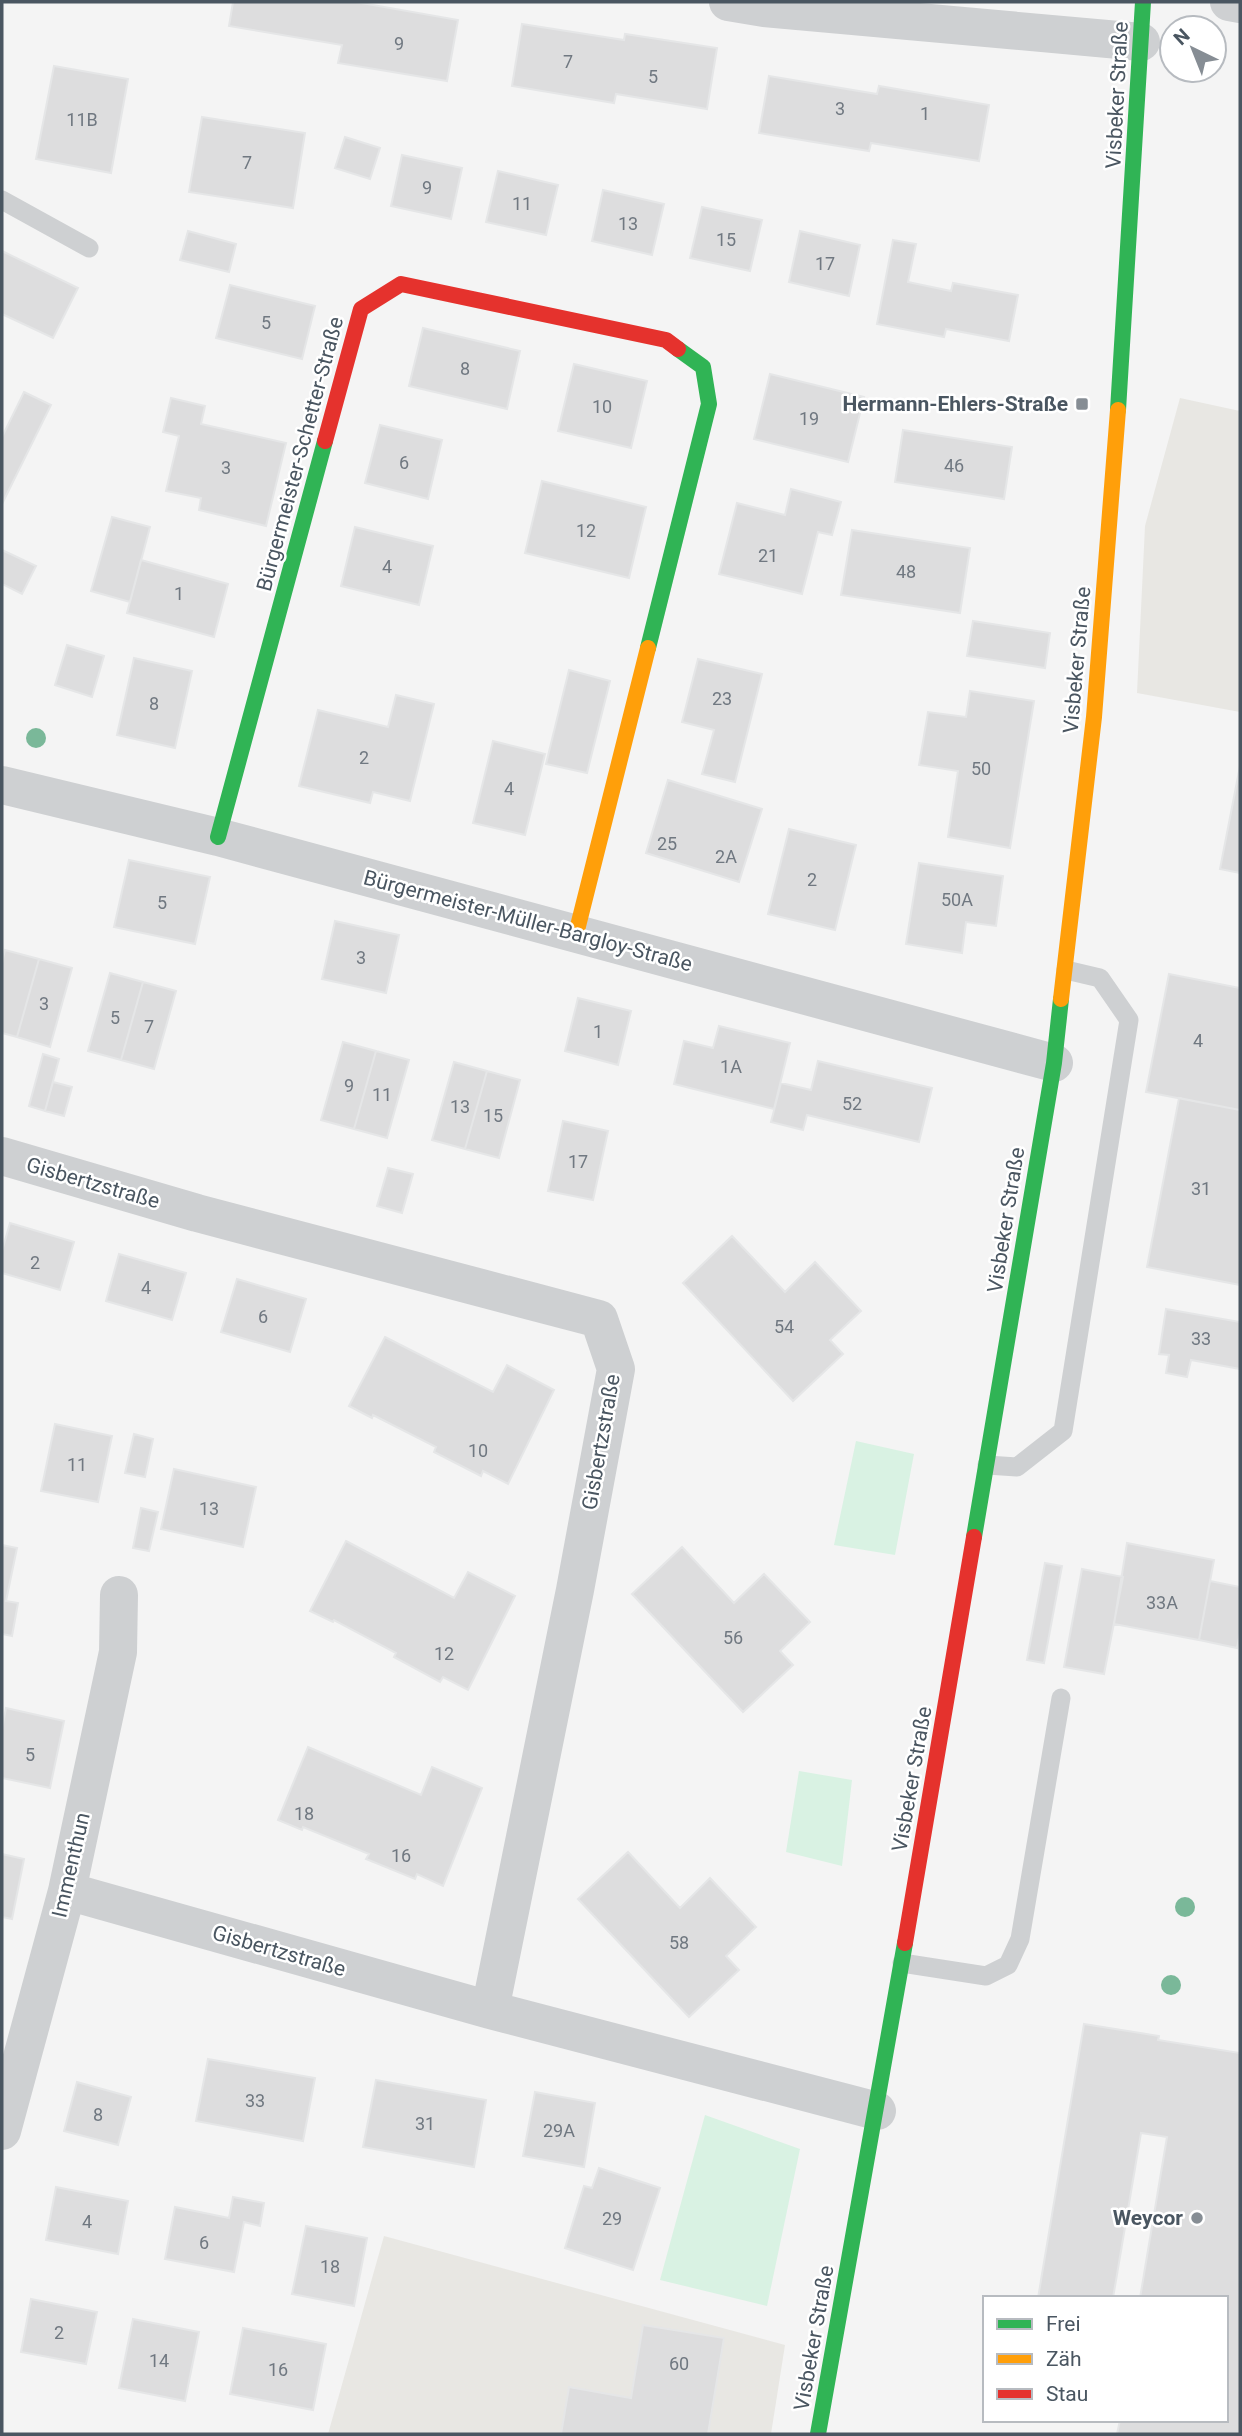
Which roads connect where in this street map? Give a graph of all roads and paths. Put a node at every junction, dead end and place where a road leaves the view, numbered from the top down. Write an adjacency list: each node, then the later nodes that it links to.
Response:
1 (728, 2): 5 (street)
2 (1143, 2): 5 (street, Visbeker Straße)
3 (1229, 2): 4 (street)
4 (1240, 4)
5 (1142, 42): 11 (street, Visbeker Straße)
6 (2, 200): 7 (lane)
7 (89, 248)
8 (3, 789): 9 (street, Bürgermeister-Müller-Bargloy-Straße)
9 (218, 837): 10 (street, Bürgermeister-Müller-Bargloy-Straße); 10 (street, Bürgermeister-Schetter-Straße)
10 (576, 934): 12 (street, Bürgermeister-Müller-Bargloy-Straße)
11 (1066, 971): 12 (street, Visbeker Straße); 14 (lane)
12 (1054, 1063): 14 (street, Visbeker Straße)
13 (2, 1156): 19 (street, Gisbertzstraße)
14 (987, 1465): 18 (street, Visbeker Straße)
15 (119, 1595): 17 (street, Immenthun)
16 (1061, 1698): 18 (lane)
17 (67, 1891): 19 (street, Gisbertzstraße); 21 (street, Immenthun)
18 (902, 1963): 20 (street, Visbeker Straße)
19 (490, 2010): 20 (street, Gisbertzstraße)
20 (877, 2111): 22 (street, Visbeker Straße)
21 (2, 2131)
22 (818, 2434)

